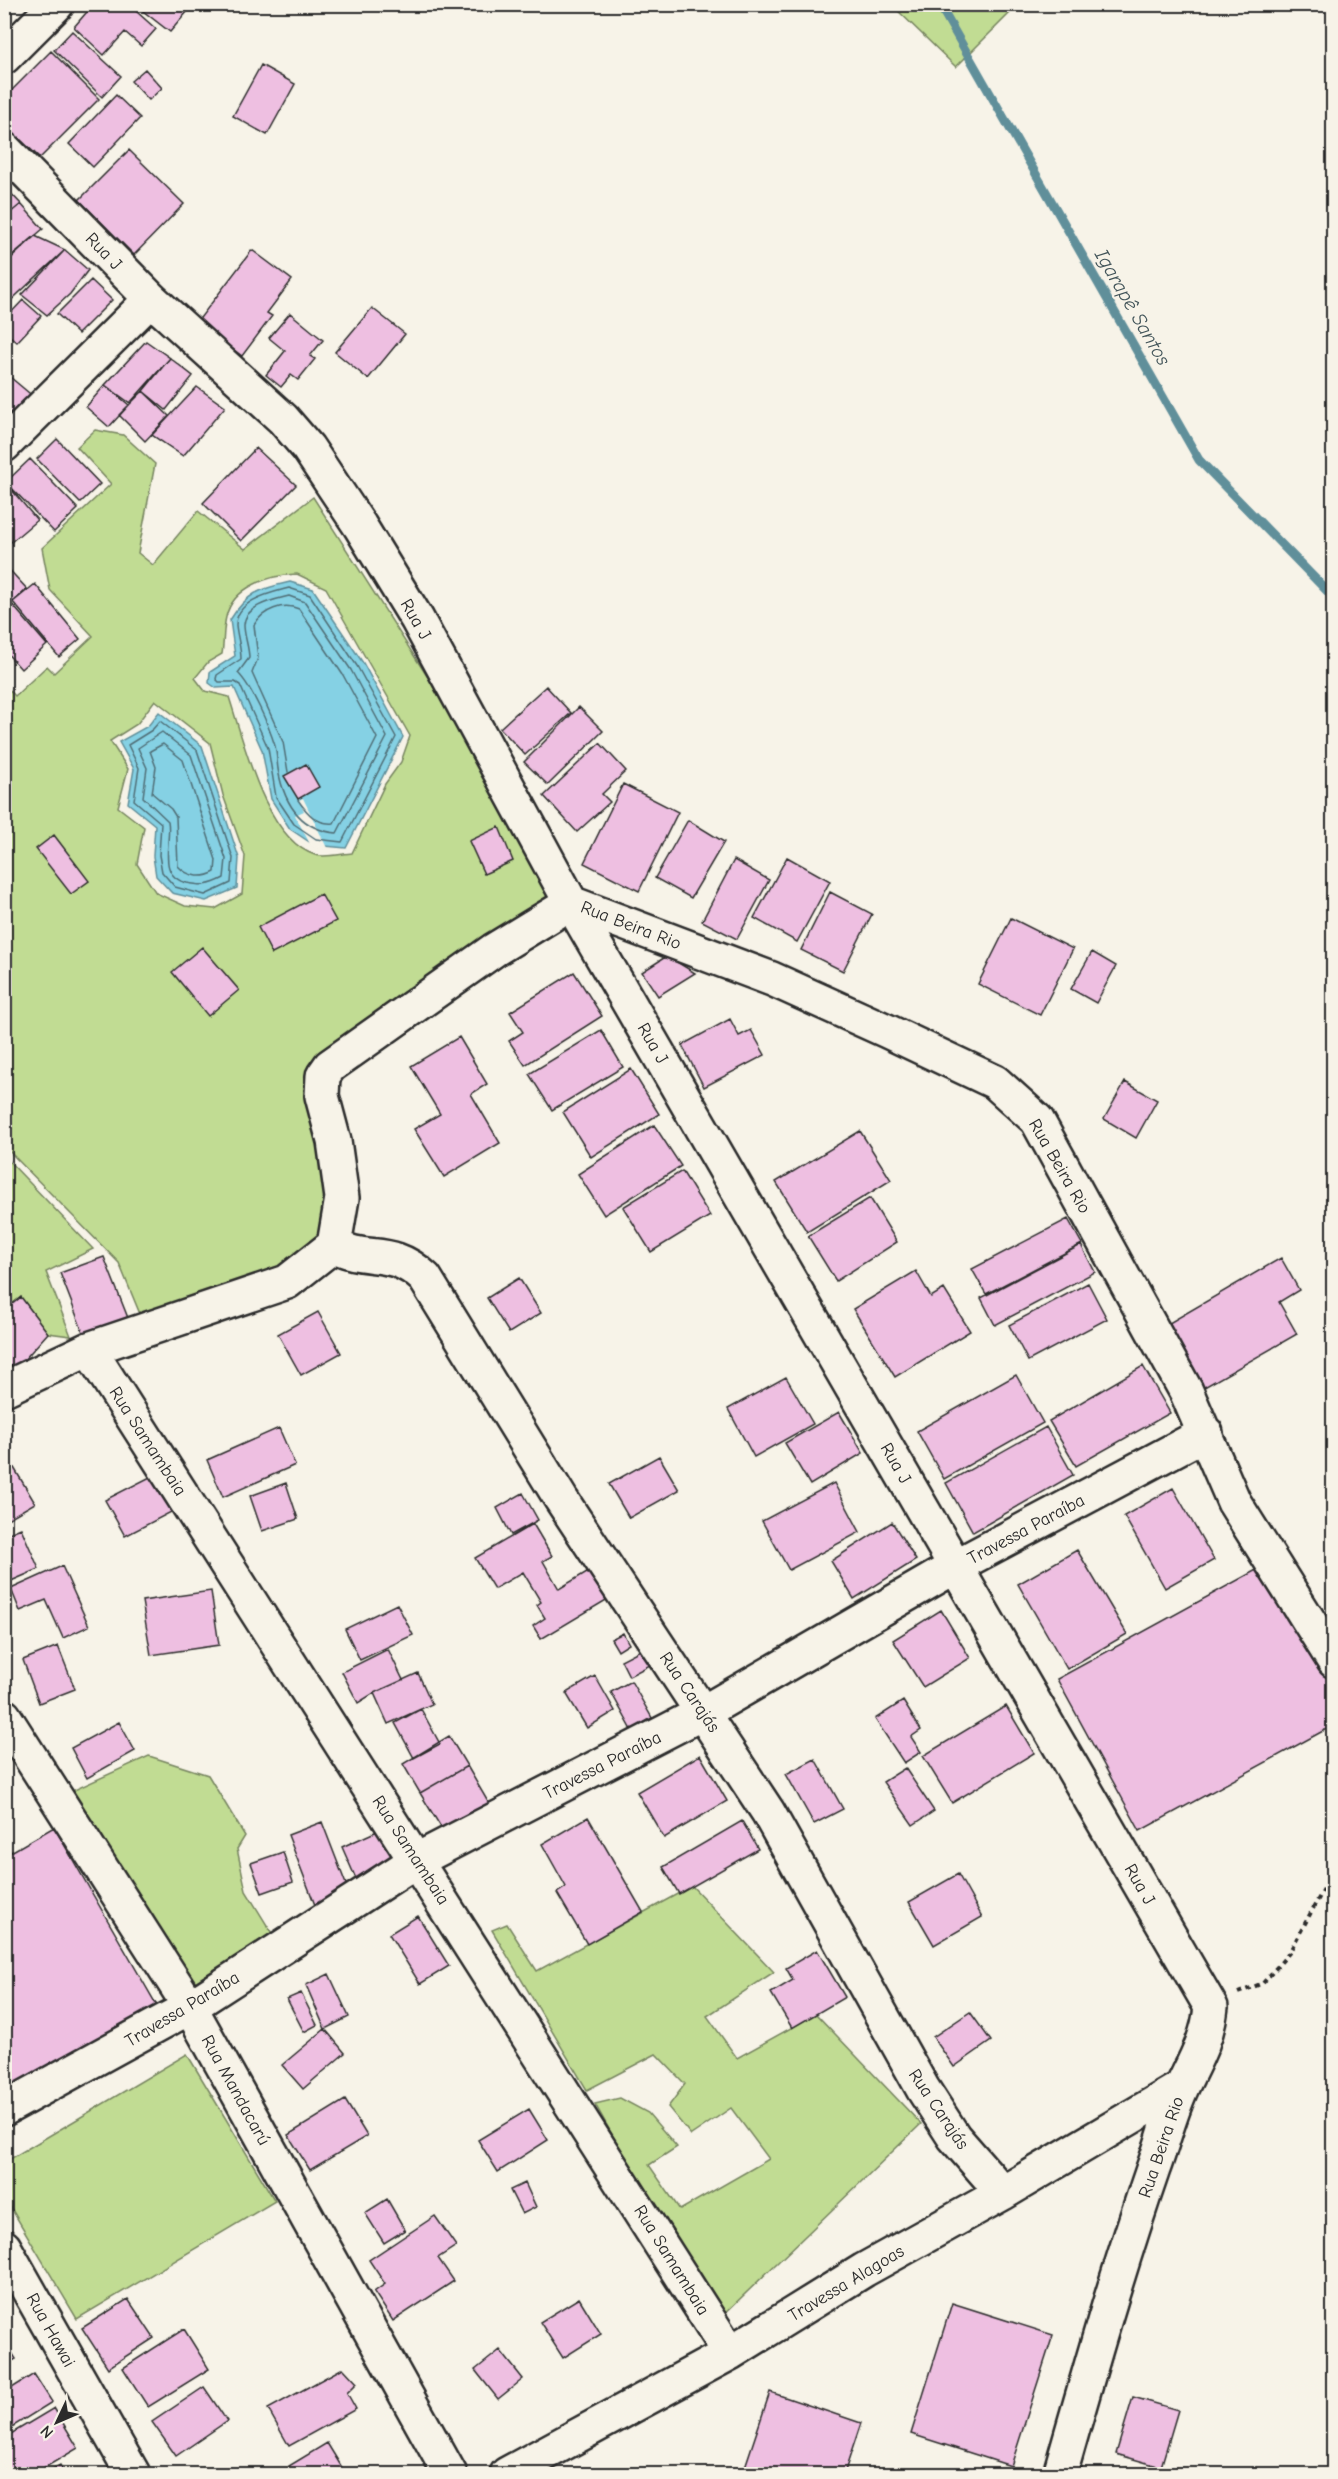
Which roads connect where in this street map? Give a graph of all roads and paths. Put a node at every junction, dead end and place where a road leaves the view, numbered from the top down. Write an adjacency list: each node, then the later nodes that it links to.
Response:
1 (57, 4): 2 (street)
2 (4, 57)
3 (4, 149): 4 (street, Rua J)
4 (151, 299): 5 (street); 6 (street, Rua J)
5 (4, 445)
6 (571, 903): 7 (street); 10 (street, Rua Beira Rio); 11 (street, Rua J)
7 (334, 1245): 8 (street); 13 (street, Rua Carajás)
8 (89, 1349): 9 (street); 15 (street, Rua Samambaia)
9 (4, 1389)
10 (1206, 1433): 11 (street, Travessa Paraíba); 12 (street, Rua Beira Rio)
11 (956, 1566): 13 (street, Travessa Paraíba); 18 (street, Rua J)
12 (1334, 1661)
13 (704, 1712): 15 (street, Travessa Paraíba); 21 (street, Rua Carajás)
14 (4, 1716): 17 (street, Rua Mandacarú)
15 (417, 1860): 17 (street, Travessa Paraíba); 23 (street, Rua Samambaia)
16 (1334, 1870): 18 (path)
17 (190, 2007): 20 (street, Travessa Paraíba); 25 (street, Rua Mandacarú)
18 (1211, 2007): 19 (street, Rua Beira Rio)
19 (1182, 2087): 21 (street, Travessa Alagoas); 27 (street, Rua Beira Rio)
20 (4, 2109)
21 (1003, 2193): 23 (street, Travessa Alagoas)
22 (4, 2247): 24 (street, Rua Hawai)
23 (730, 2353): 26 (street, Travessa Alagoas)
24 (132, 2475)
25 (450, 2475)
26 (507, 2475)
27 (1060, 2475)

